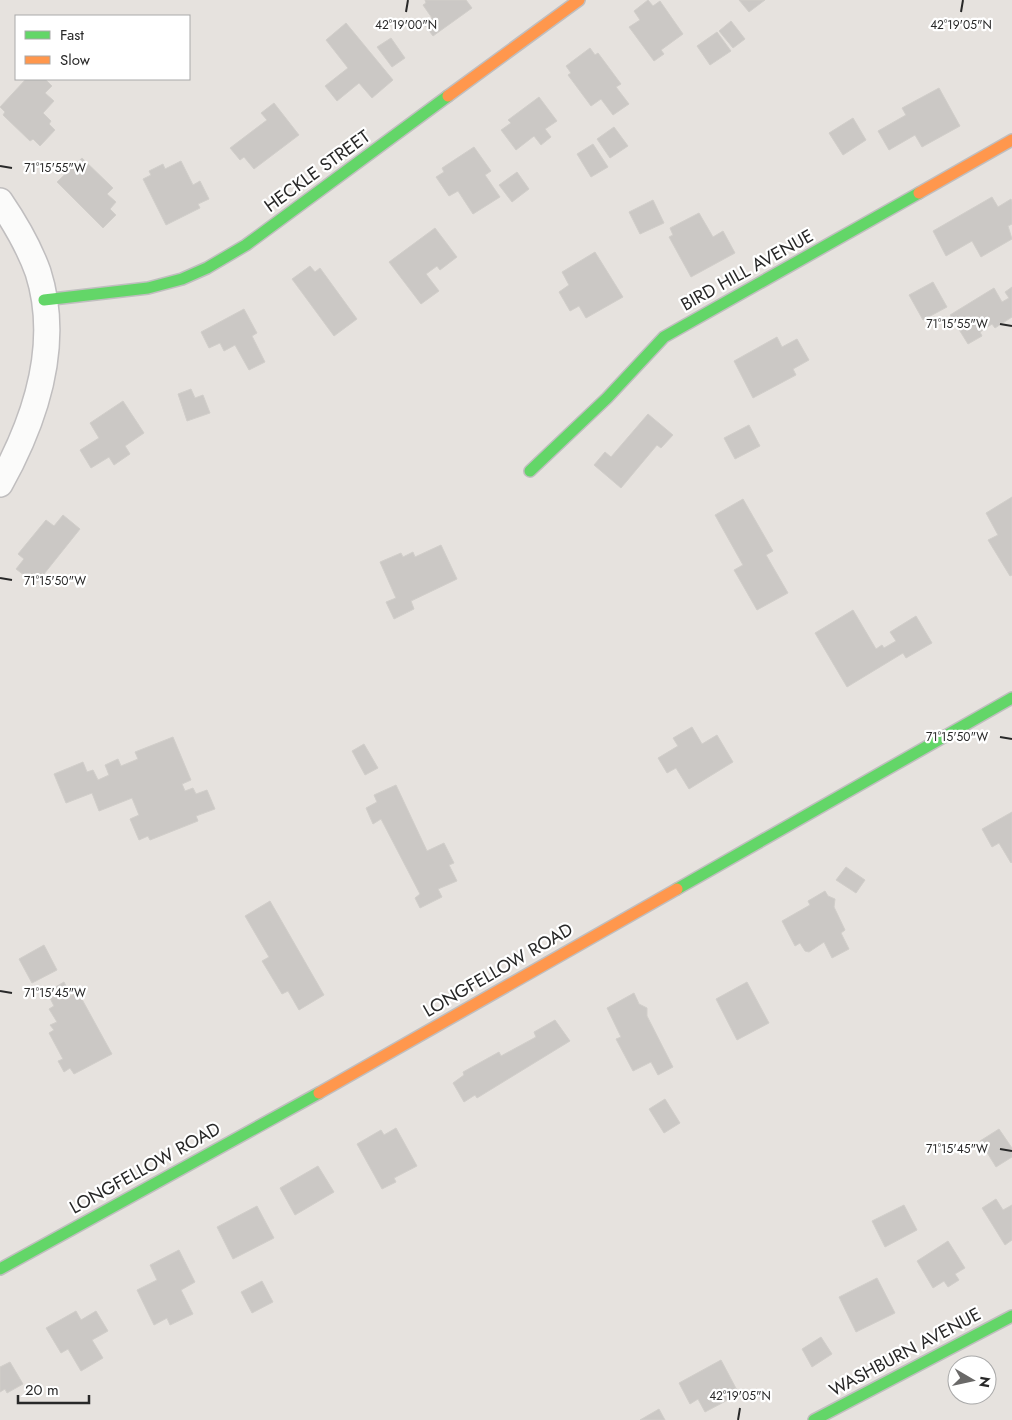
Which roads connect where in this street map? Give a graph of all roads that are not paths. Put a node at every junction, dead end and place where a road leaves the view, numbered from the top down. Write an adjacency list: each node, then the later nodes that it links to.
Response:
1 (579, 0): 4 (street, HECKLE STREET)
2 (1012, 140): 5 (street, BIRD HILL AVENUE)
3 (0, 201): 4 (street)
4 (44, 300): 6 (street)
5 (530, 471)
6 (0, 484)
7 (1012, 698): 8 (street, LONGFELLOW ROAD)
8 (0, 1269)
9 (1012, 1316): 10 (street, WASHBURN AVENUE)
10 (814, 1420)

